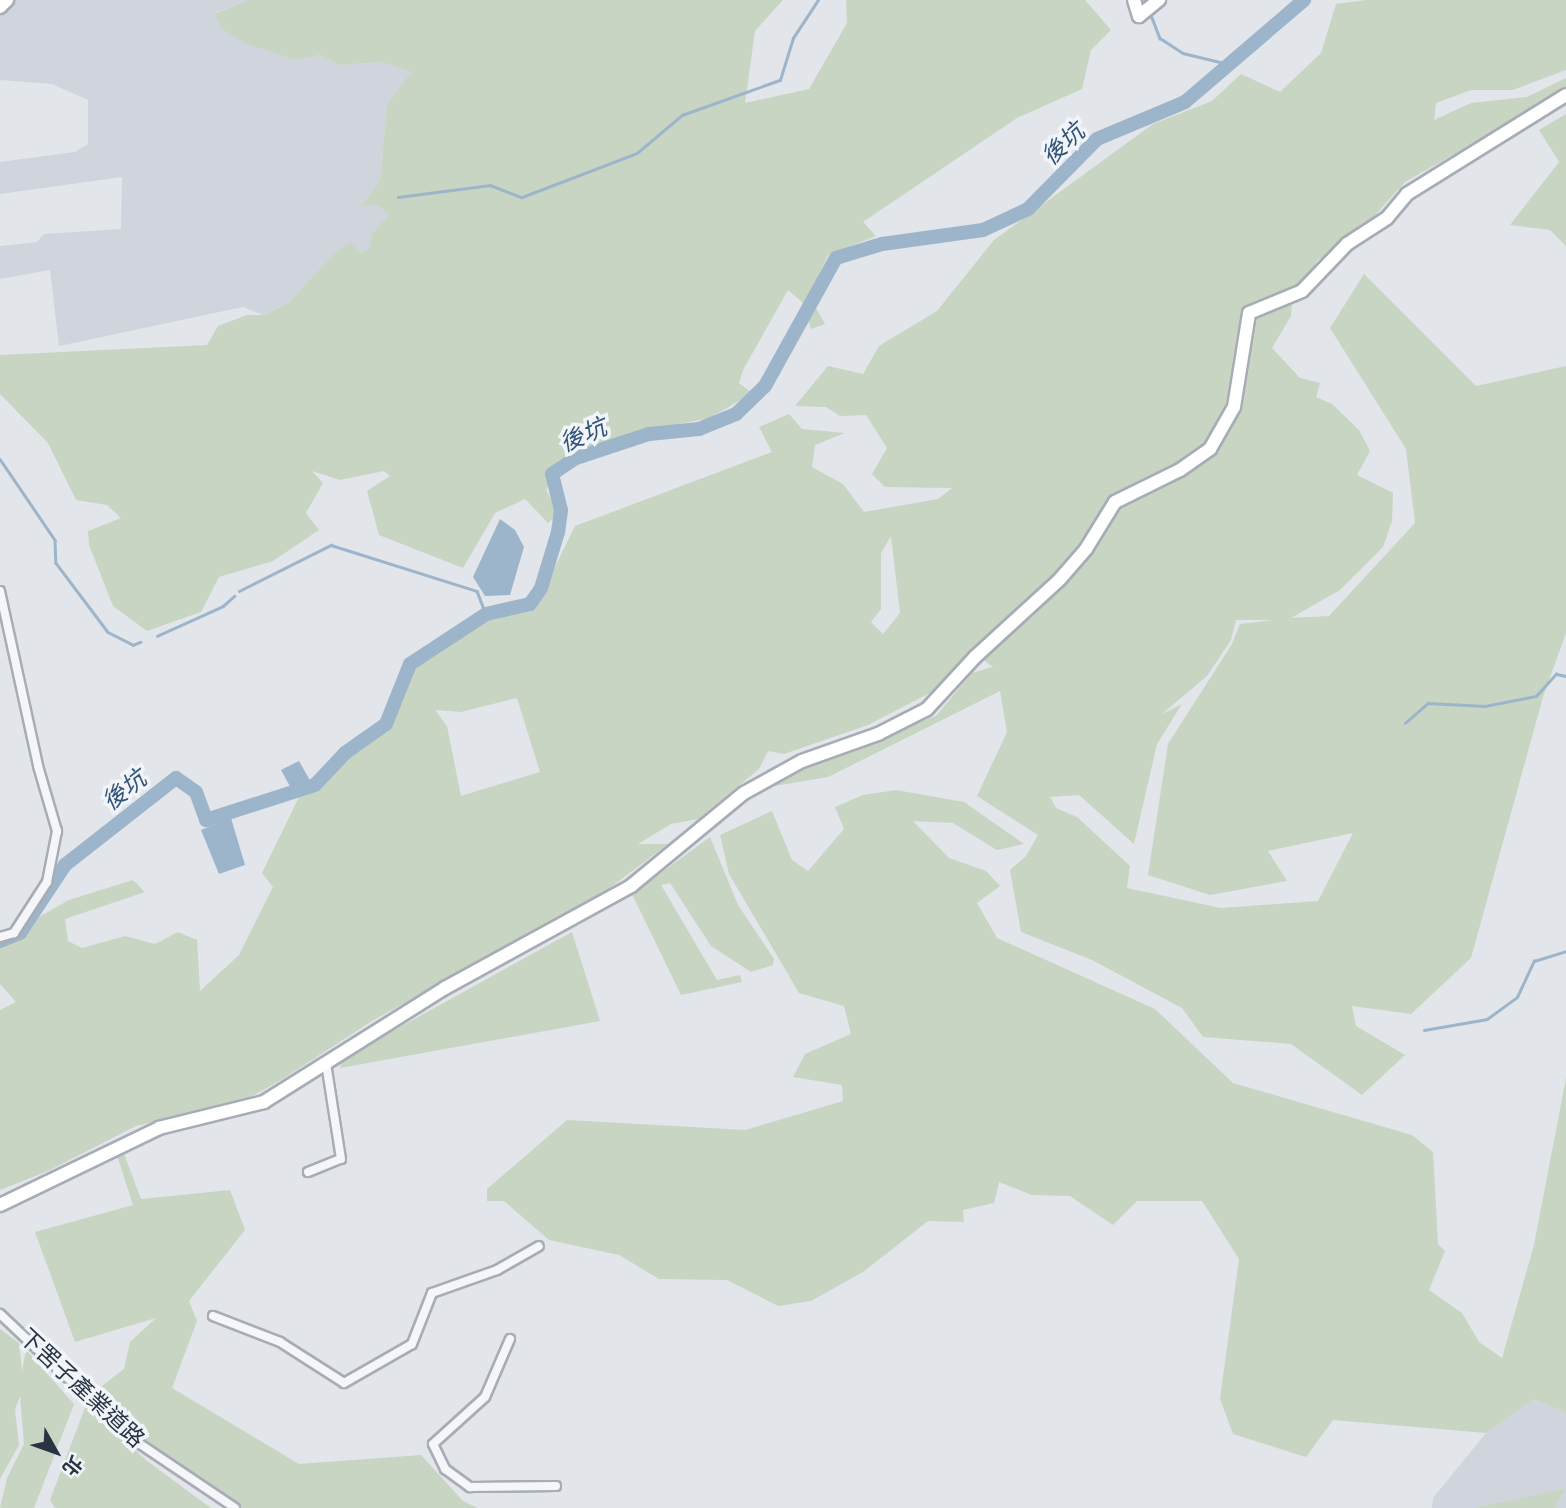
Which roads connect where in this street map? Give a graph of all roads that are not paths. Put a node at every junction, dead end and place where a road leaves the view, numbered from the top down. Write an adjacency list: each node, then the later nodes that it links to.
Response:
1 (7, 0): 4 (street)
2 (1134, 0): 3 (street)
3 (1158, 0)
4 (0, 6)
5 (1566, 95): 8 (street)
6 (0, 591): 7 (street)
7 (0, 937)
8 (326, 1063): 9 (street); 10 (street)
9 (308, 1172)
10 (0, 1205)
11 (539, 1246): 13 (street)
12 (0, 1314): 16 (street, 下罟子產業道路)
13 (213, 1316)
14 (510, 1339): 15 (street)
15 (556, 1486)
16 (235, 1508)

